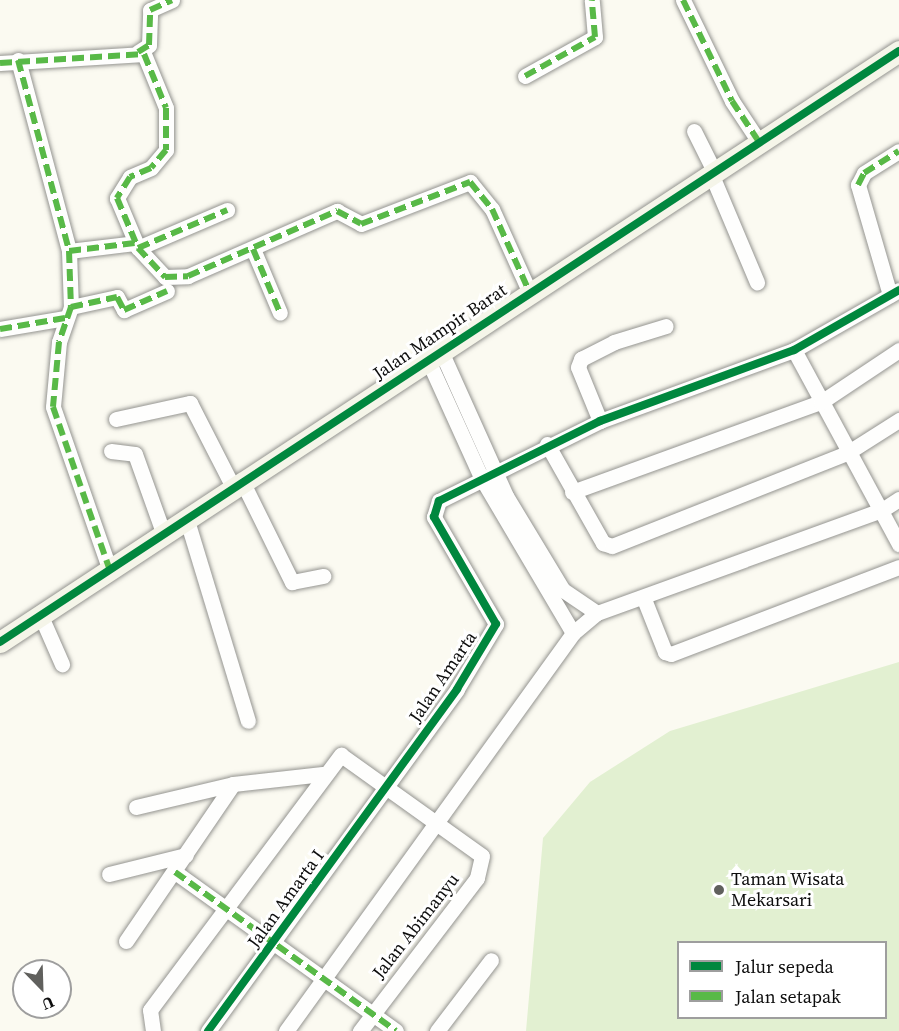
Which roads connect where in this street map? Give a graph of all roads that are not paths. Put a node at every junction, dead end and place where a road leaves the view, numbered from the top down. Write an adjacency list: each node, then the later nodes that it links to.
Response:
1 (171, 0): 5 (street)
2 (592, 0): 8 (street)
3 (683, 0): 10 (street)
4 (899, 51): 10 (street, Jalan Mampir Barat)
5 (138, 52): 6 (street); 14 (street)
6 (18, 60): 7 (street); 16 (street)
7 (0, 63)
8 (525, 76)
9 (694, 131): 12 (street)
10 (759, 142): 12 (street, Jalan Mampir Barat)
11 (899, 151): 20 (street)
12 (711, 170): 17 (street); 19 (street, Jalan Mampir Barat)
13 (227, 210): 14 (street)
14 (136, 246): 15 (street); 16 (street)
15 (253, 249): 19 (street); 22 (street)
16 (69, 251): 21 (street)
17 (757, 282)
18 (167, 291): 21 (street)
19 (529, 291): 27 (street, Jalan Mampir Barat)
20 (895, 292): 25 (street)
21 (68, 312): 24 (street); 44 (street)
22 (280, 314)
23 (666, 326): 31 (street)
24 (0, 329)
25 (794, 350): 28 (street); 31 (street)
26 (899, 350): 28 (street)
27 (433, 353): 35 (street); 36 (street, Jalan Mampir Barat)
28 (821, 402): 34 (street); 37 (street)
29 (116, 419): 36 (street)
30 (899, 420): 34 (street)
31 (600, 421): 32 (street)
32 (547, 444): 35 (street); 37 (street)
33 (111, 451): 41 (street)
34 (847, 453): 37 (street); 39 (street)
35 (488, 476): 46 (street); 56 (street, Jalan Amarta)
36 (238, 484): 40 (street, Jalan Mampir Barat); 45 (street)
37 (572, 492)
38 (899, 499): 39 (street)
39 (882, 510): 42 (street); 47 (street)
40 (186, 517): 41 (street, Jalan Mampir Barat); 53 (street)
41 (163, 532): 44 (street, Jalan Mampir Barat)
42 (899, 544)
43 (899, 567): 47 (street)
44 (109, 568): 48 (street, Jalan Mampir Barat)
45 (323, 576)
46 (559, 593): 49 (street); 50 (street)
47 (644, 599): 49 (street)
48 (40, 614): 51 (street, Jalan Mampir Barat); 52 (street)
49 (597, 614): 50 (street)
50 (573, 633): 58 (street)
51 (0, 642)
52 (62, 664)
53 (248, 720)
54 (322, 774): 55 (street); 56 (street, Jalan Abimanyu); 62 (street)
55 (234, 784): 57 (street); 59 (street)
56 (386, 784): 58 (street, Jalan Abimanyu); 64 (street, Jalan Amarta I)
57 (136, 807)
58 (440, 821): 66 (street); 67 (street, Jalan Abimanyu)
59 (186, 855): 60 (street); 61 (street)
60 (175, 872): 62 (street); 63 (street)
61 (109, 874)
62 (225, 908): 64 (street); 68 (street)
63 (126, 941)
64 (273, 943): 66 (street); 69 (street, Jalan Amarta I)
65 (491, 960): 73 (street)
66 (324, 978): 67 (street); 70 (street)
67 (373, 1013): 71 (street, Jalan Abimanyu); 72 (street)
68 (153, 1031)
69 (208, 1031)
70 (286, 1031)
71 (360, 1031)
72 (396, 1031)
73 (437, 1031)

